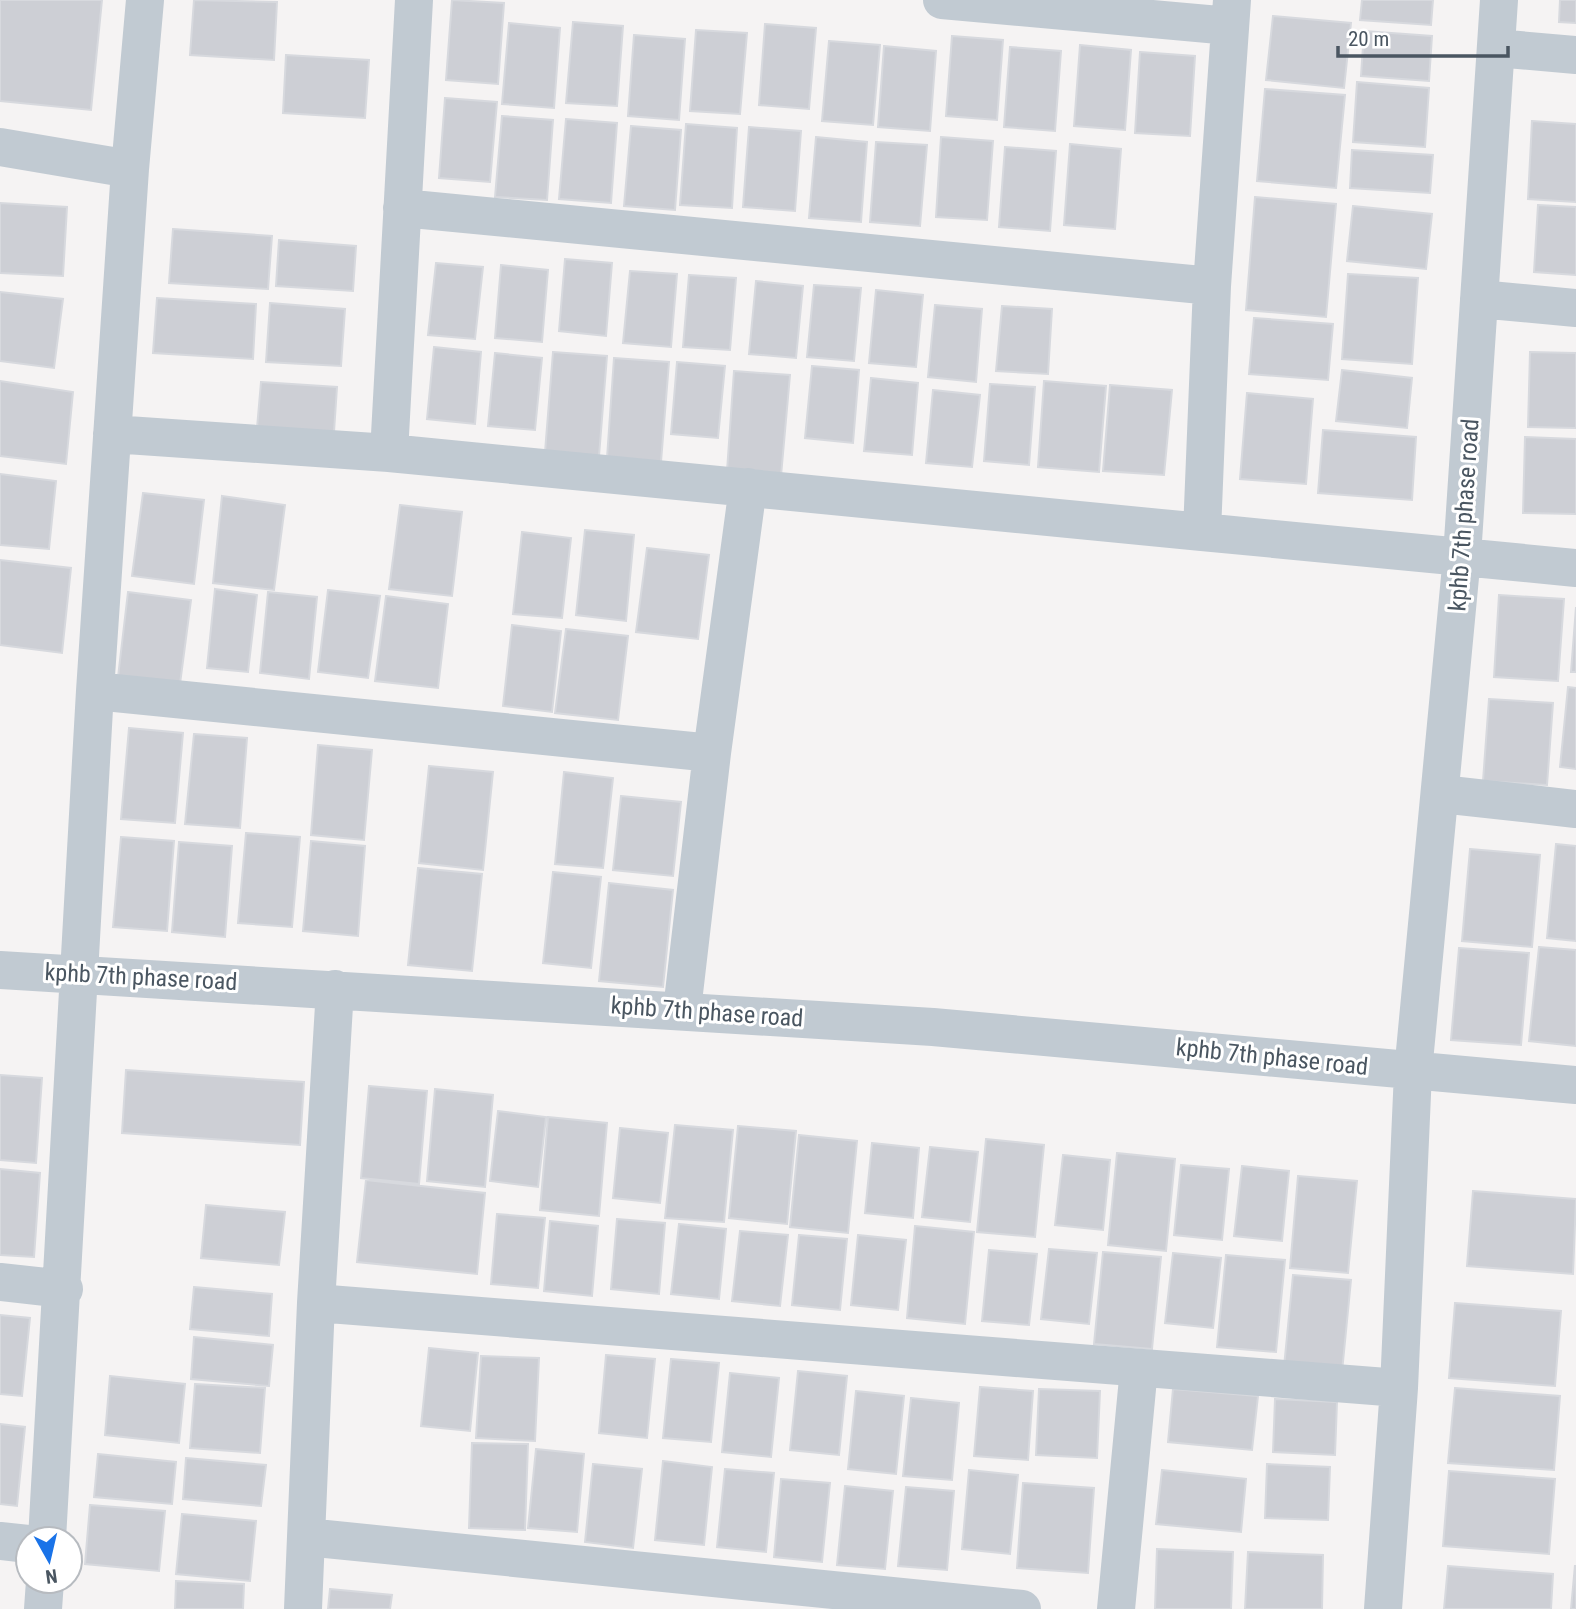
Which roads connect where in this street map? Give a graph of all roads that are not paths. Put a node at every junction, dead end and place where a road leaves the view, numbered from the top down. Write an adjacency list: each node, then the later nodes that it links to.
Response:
1 (145, 0): 9 (street)
2 (414, 0): 10 (street)
3 (942, 0): 5 (street)
4 (1499, 0): 6 (street, kphb 7th phase road)
5 (1231, 13): 11 (street)
6 (1496, 48): 7 (street); 12 (street, kphb 7th phase road)
7 (1576, 55)
8 (0, 147): 9 (street)
9 (130, 169): 14 (street)
10 (402, 208): 11 (street); 15 (street)
11 (1212, 286): 17 (street)
12 (1479, 299): 13 (street); 18 (street, kphb 7th phase road)
13 (1576, 308)
14 (112, 434): 15 (street); 20 (street)
15 (389, 453): 16 (street)
16 (748, 487): 17 (street); 21 (street)
17 (1202, 532): 18 (street)
18 (1462, 556): 19 (street); 22 (street, kphb 7th phase road)
19 (1576, 568)
20 (95, 691): 21 (street); 25 (street)
21 (712, 752): 27 (street)
22 (1441, 794): 23 (street); 28 (street, kphb 7th phase road)
23 (1576, 809)
24 (0, 970): 25 (street, kphb 7th phase road)
25 (77, 972): 26 (street, kphb 7th phase road); 31 (street)
26 (335, 989): 27 (street, kphb 7th phase road); 32 (street)
27 (682, 1010): 28 (street, kphb 7th phase road)
28 (1413, 1072): 29 (street, kphb 7th phase road); 34 (street, kphb 7th phase road)
29 (1576, 1085)
30 (0, 1282): 31 (street)
31 (64, 1289): 35 (street)
32 (316, 1303): 33 (street); 36 (street)
33 (1139, 1368): 34 (street); 39 (street)
34 (1399, 1388): 40 (street, kphb 7th phase road)
35 (48, 1525)
36 (306, 1537): 37 (street); 38 (street)
37 (303, 1609)
38 (1022, 1609)
39 (1116, 1609)
40 (1383, 1609)

